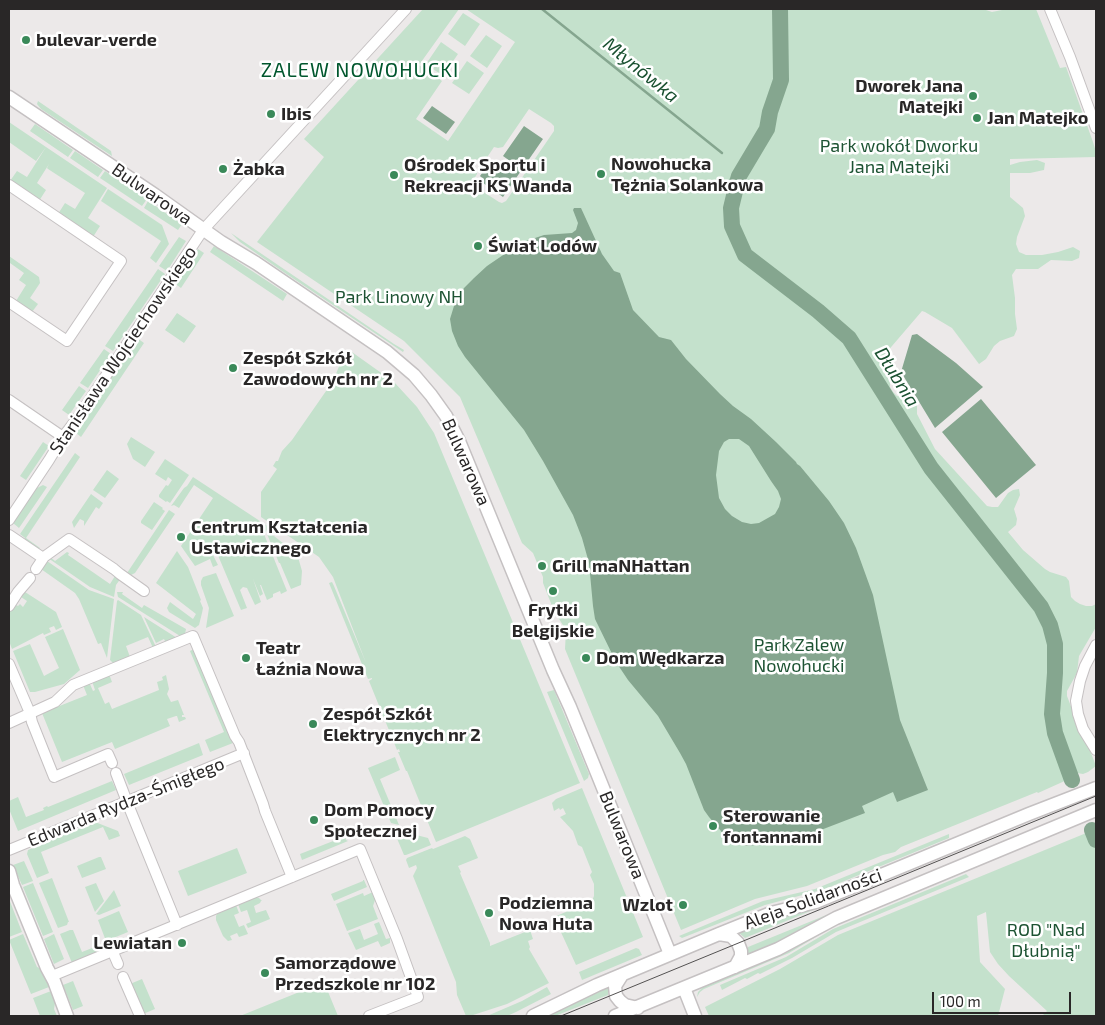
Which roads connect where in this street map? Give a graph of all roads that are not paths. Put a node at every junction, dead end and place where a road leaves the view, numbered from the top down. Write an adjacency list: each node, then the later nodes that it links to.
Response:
1 (406, 9): 6 (street, Stanisława Wojciechowskiego)
2 (1050, 9): 4 (street)
3 (9, 97): 6 (street, Bulwarowa)
4 (1096, 128)
5 (9, 185): 7 (street)
6 (203, 230): 9 (street, Stanisława Wojciechowskiego); 34 (street, Bulwarowa)
7 (9, 302)
8 (9, 400): 9 (street)
9 (63, 437): 10 (street, Stanisława Wojciechowskiego)
10 (9, 520)
11 (9, 535): 12 (street)
12 (43, 558): 13 (street); 15 (street)
13 (36, 569)
14 (30, 578): 16 (street)
15 (144, 591)
16 (9, 606)
17 (1096, 645): 21 (street)
18 (9, 664): 19 (street)
19 (30, 713): 20 (street); 22 (street); 23 (street)
20 (9, 723)
21 (1096, 750)
22 (244, 753): 26 (street, Edwarda Rydza-Śmigłego); 30 (street)
23 (112, 763)
24 (116, 773): 26 (street)
25 (1096, 788): 32 (street, Aleja Solidarności)
26 (126, 801): 28 (street, Edwarda Rydza-Śmigłego); 31 (street)
27 (1096, 810): 36 (street, Aleja Solidarności)
28 (9, 850)
29 (9, 871): 38 (street)
30 (292, 877): 31 (street); 44 (street)
31 (177, 925): 33 (street)
32 (718, 934): 34 (street, Aleja Solidarności); 36 (street)
33 (112, 950): 35 (street); 38 (street)
34 (670, 954): 37 (street, Aleja Solidarności)
35 (118, 964)
36 (735, 967): 40 (street, Aleja Solidarności)
37 (622, 974): 41 (street); 45 (street, Aleja Solidarności)
38 (52, 976): 42 (street)
39 (123, 977): 43 (street)
40 (684, 988): 41 (street, Aleja Solidarności); 47 (street)
41 (638, 1008): 46 (street, Aleja Solidarności)
42 (67, 1016)
43 (140, 1016)
44 (368, 1016)
45 (533, 1016)
46 (615, 1016)
47 (695, 1016)

